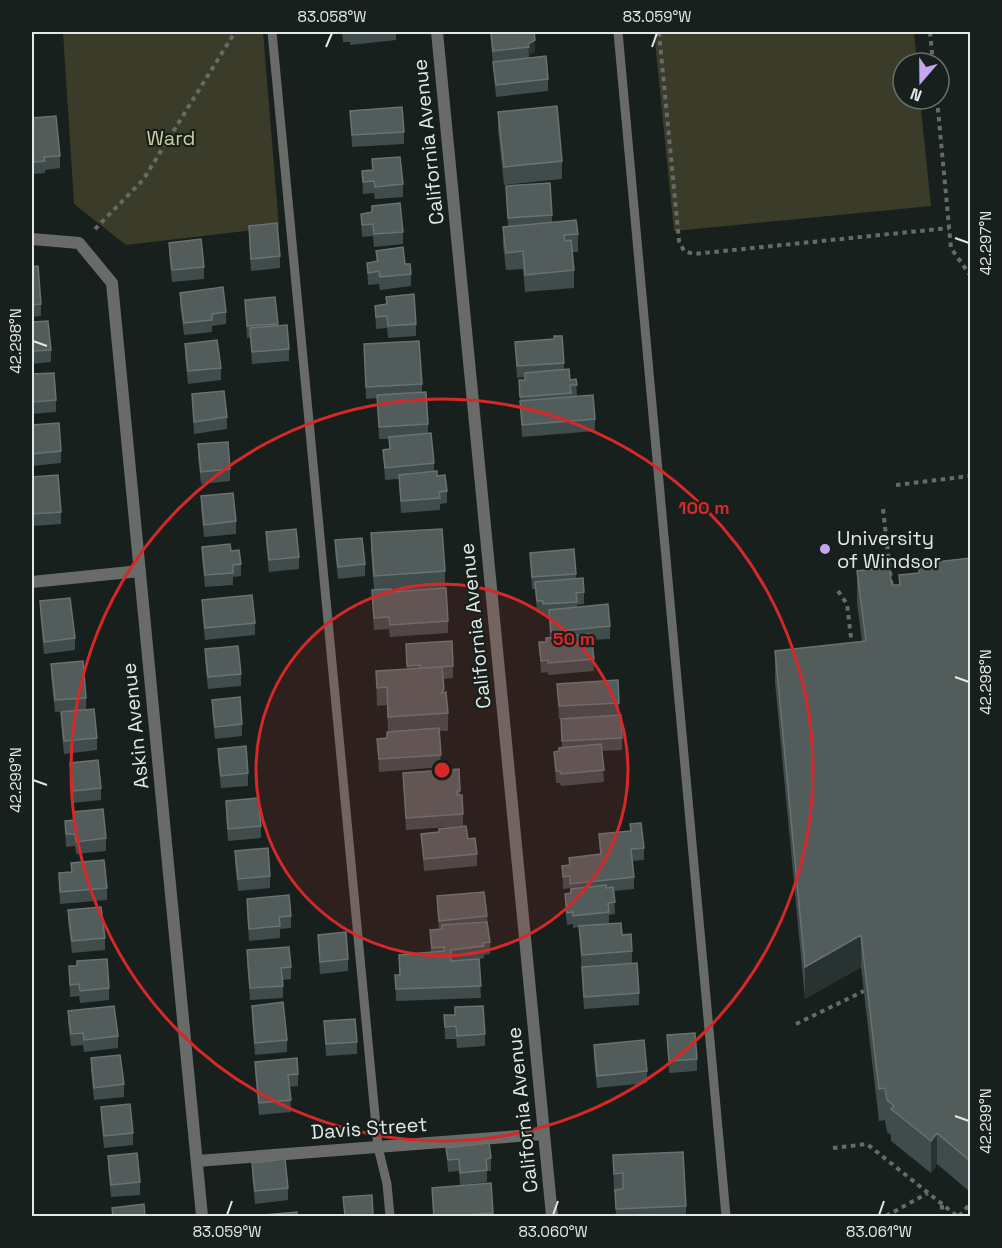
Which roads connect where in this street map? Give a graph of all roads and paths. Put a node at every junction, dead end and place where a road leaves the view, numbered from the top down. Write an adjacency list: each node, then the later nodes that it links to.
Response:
1 (235, 32): 10 (path)
2 (272, 32): 24 (lane)
3 (437, 32): 23 (street, California Avenue)
4 (618, 32): 33 (lane)
5 (659, 32): 9 (path)
6 (930, 32): 7 (path)
7 (932, 51)
8 (938, 111): 9 (path)
9 (950, 228): 12 (path)
10 (95, 229)
11 (32, 239): 16 (street, Askin Avenue)
12 (970, 275)
13 (970, 476): 14 (path)
14 (896, 485)
15 (883, 509): 19 (path)
16 (140, 572): 17 (street); 26 (street, Askin Avenue)
17 (32, 582)
18 (838, 591): 20 (path)
19 (893, 595)
20 (852, 651)
21 (864, 991): 22 (path)
22 (796, 1024)
23 (544, 1134): 24 (street, Davis Street); 32 (street, California Avenue)
24 (378, 1147): 26 (street, Davis Street); 31 (lane)
25 (833, 1148): 27 (path)
26 (197, 1161): 30 (street, Askin Avenue)
27 (928, 1193): 29 (path); 34 (path)
28 (970, 1204): 36 (path)
29 (942, 1205): 35 (path); 36 (path)
30 (202, 1216)
31 (390, 1216)
32 (552, 1216)
33 (726, 1216)
34 (886, 1216)
35 (942, 1216)
36 (958, 1216)

